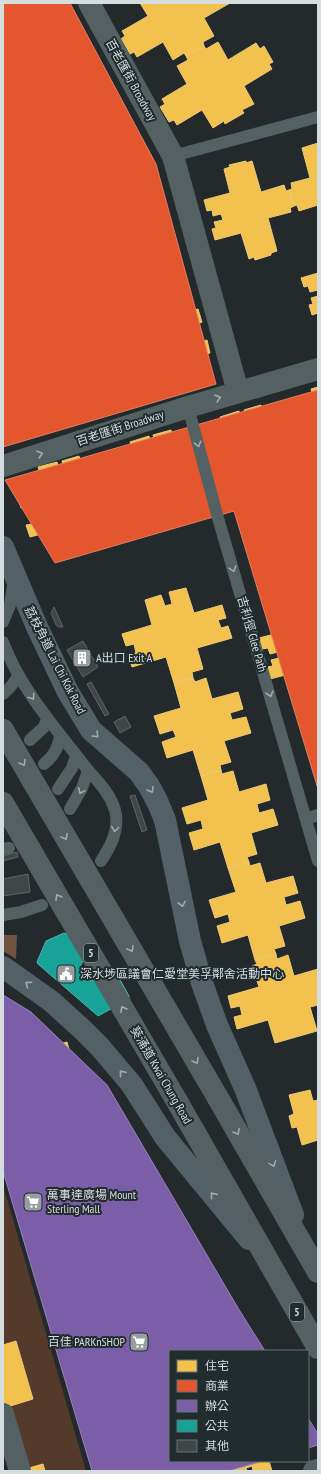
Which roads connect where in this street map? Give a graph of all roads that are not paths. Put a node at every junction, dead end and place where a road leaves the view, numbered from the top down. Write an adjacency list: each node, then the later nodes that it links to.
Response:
1 (89, 3): 3 (street, 百老匯街 Broadway)
2 (318, 117): 3 (lane)
3 (174, 156): 5 (street, 百老匯街 Broadway)
4 (318, 369): 5 (street, 百老匯街 Broadway)
5 (238, 392): 6 (street, 百老匯街 Broadway, one-way to 5)
6 (188, 407): 7 (street, 百老匯街 Broadway, one-way to 6); 26 (lane, 吉利徑 Glee Path, one-way to 26)
7 (3, 466)
8 (3, 547): 9 (main road, 荔枝角道 Lai Chi Kok Road)
9 (15, 576): 10 (lane); 32 (main road, 荔枝角道 Lai Chi Kok Road, one-way to 32)
10 (3, 622)
11 (3, 645): 12 (lane)
12 (7, 663): 13 (lane)
13 (18, 675): 14 (lane); 15 (lane, one-way to 15)
14 (3, 694)
15 (47, 719): 17 (lane); 18 (lane)
16 (3, 730): 32 (highway, one-way to 32, bridge)
17 (60, 736): 19 (lane); 20 (lane)
18 (30, 740)
19 (76, 756): 21 (lane); 22 (lane)
20 (44, 764)
21 (88, 771): 24 (lane, one-way to 24); 27 (lane, one-way to 27)
22 (58, 789)
23 (3, 803): 33 (highway, 葵涌道 Kwai Chung Road / 5, one-way to 23, bridge)
24 (70, 809)
25 (318, 815): 26 (lane)
26 (306, 819): 28 (lane, 吉利徑 Glee Path)
27 (101, 861)
28 (318, 861)
29 (42, 905): 30 (lane)
30 (3, 915)
31 (3, 967): 33 (main road, one-way to 31)
32 (305, 1248): 34 (highway)
33 (273, 1269): 35 (highway, 葵涌道 Kwai Chung Road / 5)
34 (318, 1272)
35 (318, 1348)
36 (3, 1414): 38 (street)
37 (318, 1470): 39 (street)
38 (20, 1471)
39 (314, 1471)

